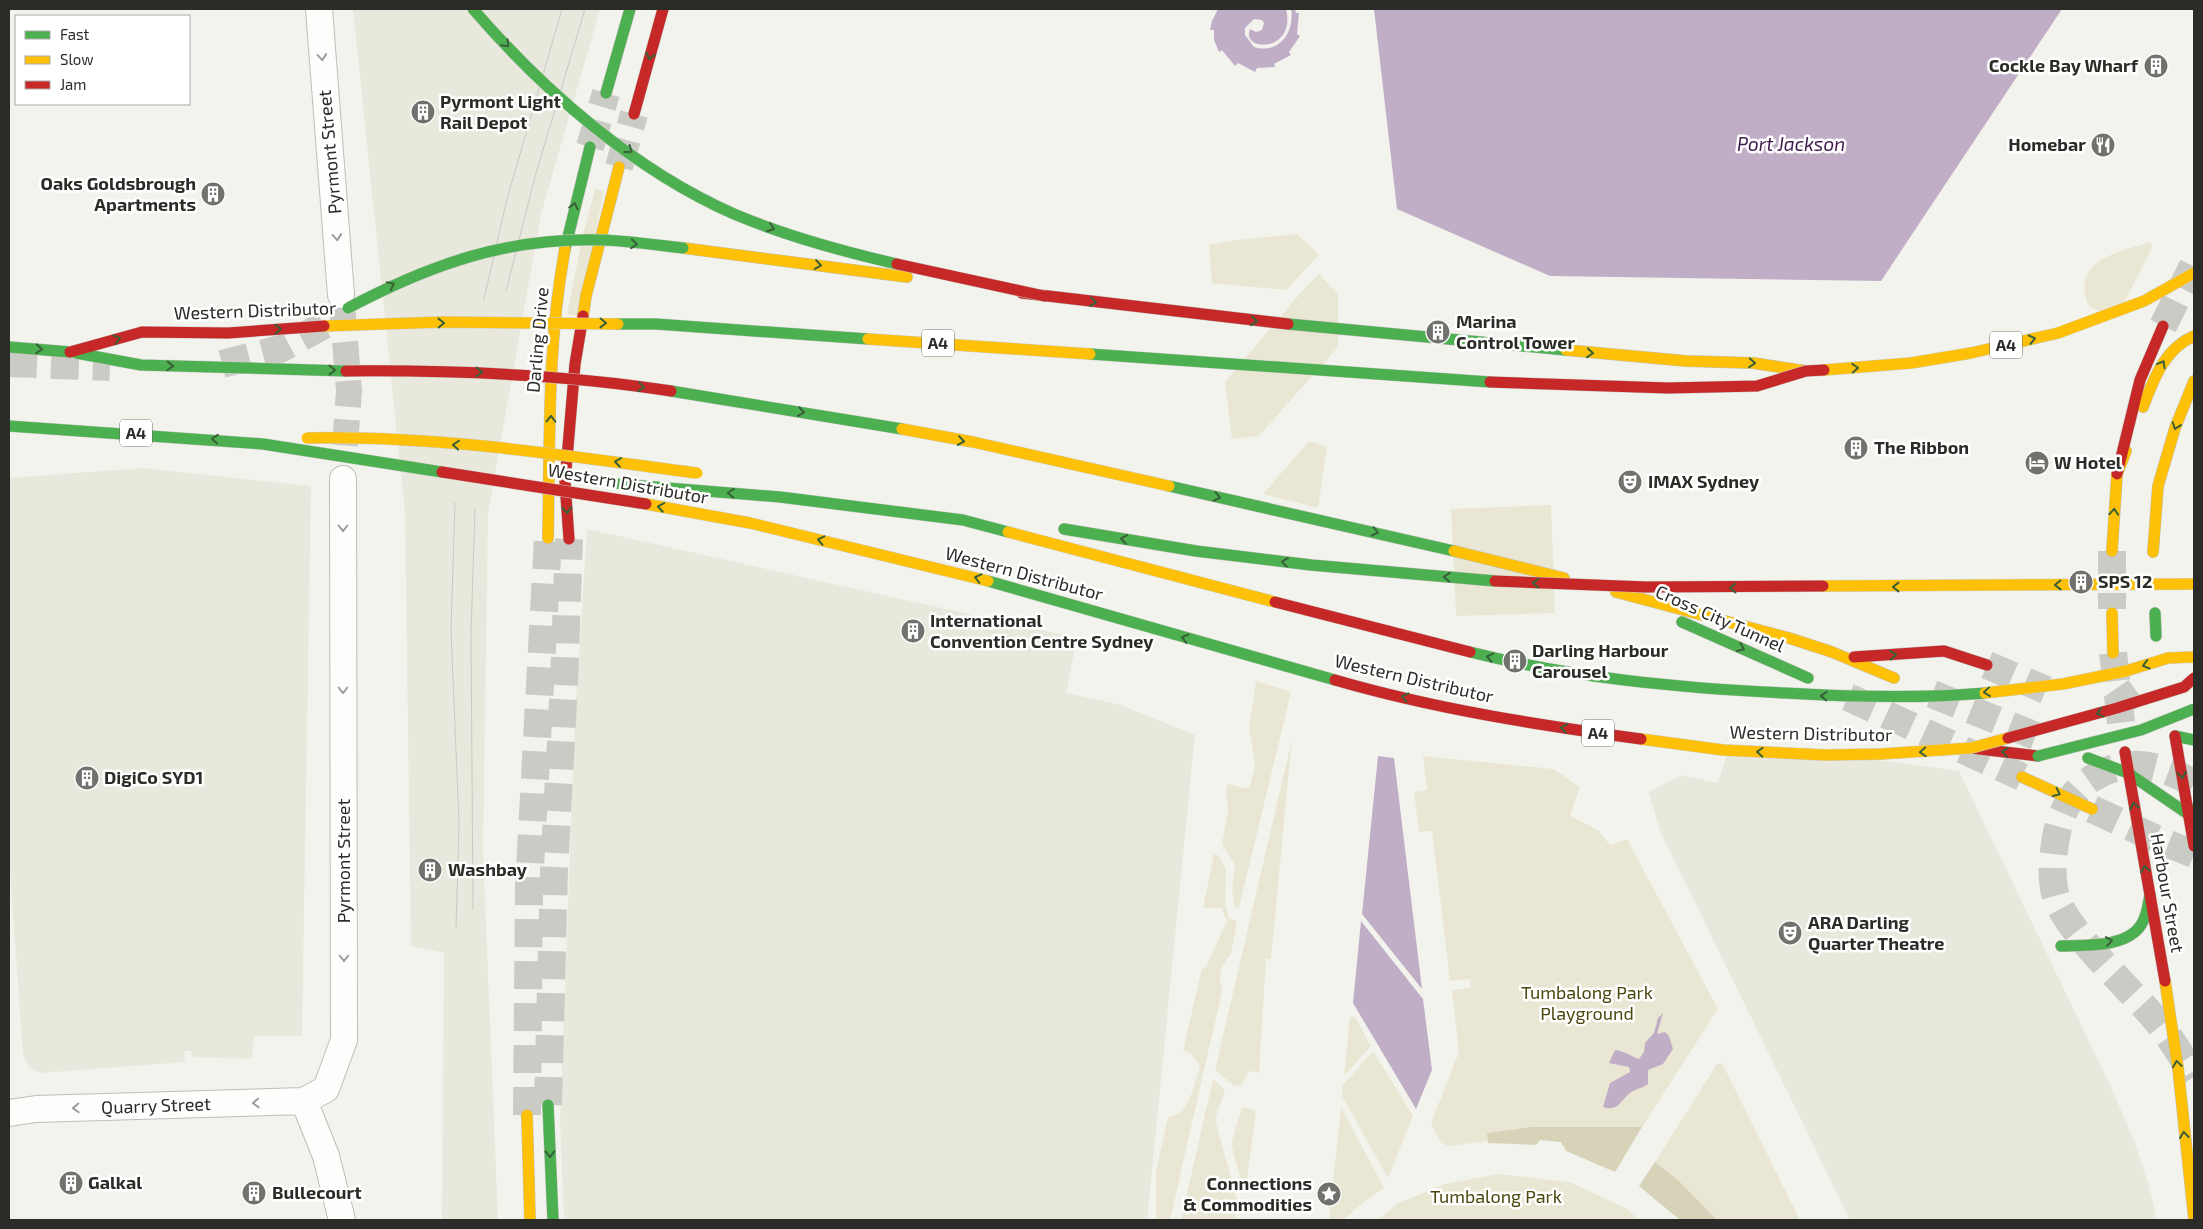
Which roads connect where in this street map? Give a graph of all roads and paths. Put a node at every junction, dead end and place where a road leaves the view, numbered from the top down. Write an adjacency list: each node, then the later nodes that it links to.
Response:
1 (319, 9): 11 (street, Pyrmont Street, one-way to 11)
2 (473, 9): 10 (main road, one-way to 10, bridge)
3 (630, 9): 5 (main road)
4 (663, 9): 6 (main road, one-way to 6)
5 (606, 94)
6 (634, 114)
7 (590, 147): 28 (main road, Darling Drive, one-way to 7)
8 (619, 167): 29 (main road, one-way to 29)
9 (2194, 272): 16 (main road, Western Distributor / A4, one-way to 9, bridge)
10 (1044, 296): 11 (main road, one-way to 10, bridge); 16 (main road, one-way to 16)
11 (345, 302)
12 (2163, 326): 20 (main road)
13 (2194, 336): 20 (main road, one-way to 13)
14 (9, 347): 15 (main road, Western Distributor / A4, one-way to 15)
15 (70, 352): 16 (main road, Western Distributor / A4, one-way to 16, bridge); 33 (main road, one-way to 33, bridge)
16 (1806, 371)
17 (2194, 381): 31 (main road, one-way to 31)
18 (9, 425): 19 (main road, Western Distributor / A4, one-way to 18, bridge); 23 (main road, bridge)
19 (263, 444): 21 (main road, one-way to 19, bridge); 46 (main road, Western Distributor / A4, one-way to 19, bridge)
20 (2117, 474): 30 (main road, one-way to 20)
21 (713, 475)
22 (343, 479): 56 (street, Pyrmont Street, one-way to 56)
23 (574, 480)
24 (603, 482): 39 (main road, one-way to 24, bridge)
25 (822, 490): 26 (main road)
26 (1006, 519)
27 (1054, 528): 32 (main road, one-way to 27, bridge)
28 (548, 538)
29 (569, 539)
30 (2112, 551)
31 (2153, 552)
32 (2194, 584)
33 (1617, 592): 38 (main road); 41 (main road, Cross City Tunnel, one-way to 41)
34 (2112, 612): 37 (main road)
35 (2155, 613): 36 (main road)
36 (2156, 636)
37 (2113, 652)
38 (1845, 657): 40 (main road, one-way to 40); 42 (main road)
39 (2194, 657)
40 (1987, 665)
41 (1808, 678)
42 (1894, 678)
43 (2194, 678): 46 (main road, Western Distributor / A4, one-way to 46, bridge)
44 (2194, 709): 46 (main road, one-way to 46, bridge)
45 (2194, 740): 52 (main road, Harbour Street, one-way to 52)
46 (1971, 748)
47 (2125, 752): 49 (main road, Harbour Street)
48 (2088, 758): 49 (main road)
49 (2128, 774): 52 (main road); 54 (main road, Harbour Street, one-way to 49)
50 (2022, 777): 51 (main road, one-way to 51)
51 (2092, 810)
52 (2192, 813): 53 (main road, Harbour Street)
53 (2194, 846)
54 (2150, 894): 55 (main road, one-way to 54); 59 (main road, Harbour Street, one-way to 54)
55 (2061, 946)
56 (304, 1101): 60 (street, Quarry Street, one-way to 60); 63 (street)
57 (548, 1105): 65 (main road, one-way to 65)
58 (2194, 1110): 59 (main road)
59 (2181, 1112): 62 (main road, Harbour Street, one-way to 59)
60 (9, 1113)
61 (527, 1115): 64 (main road)
62 (2194, 1218)
63 (342, 1220)
64 (530, 1220)
65 (553, 1220)

